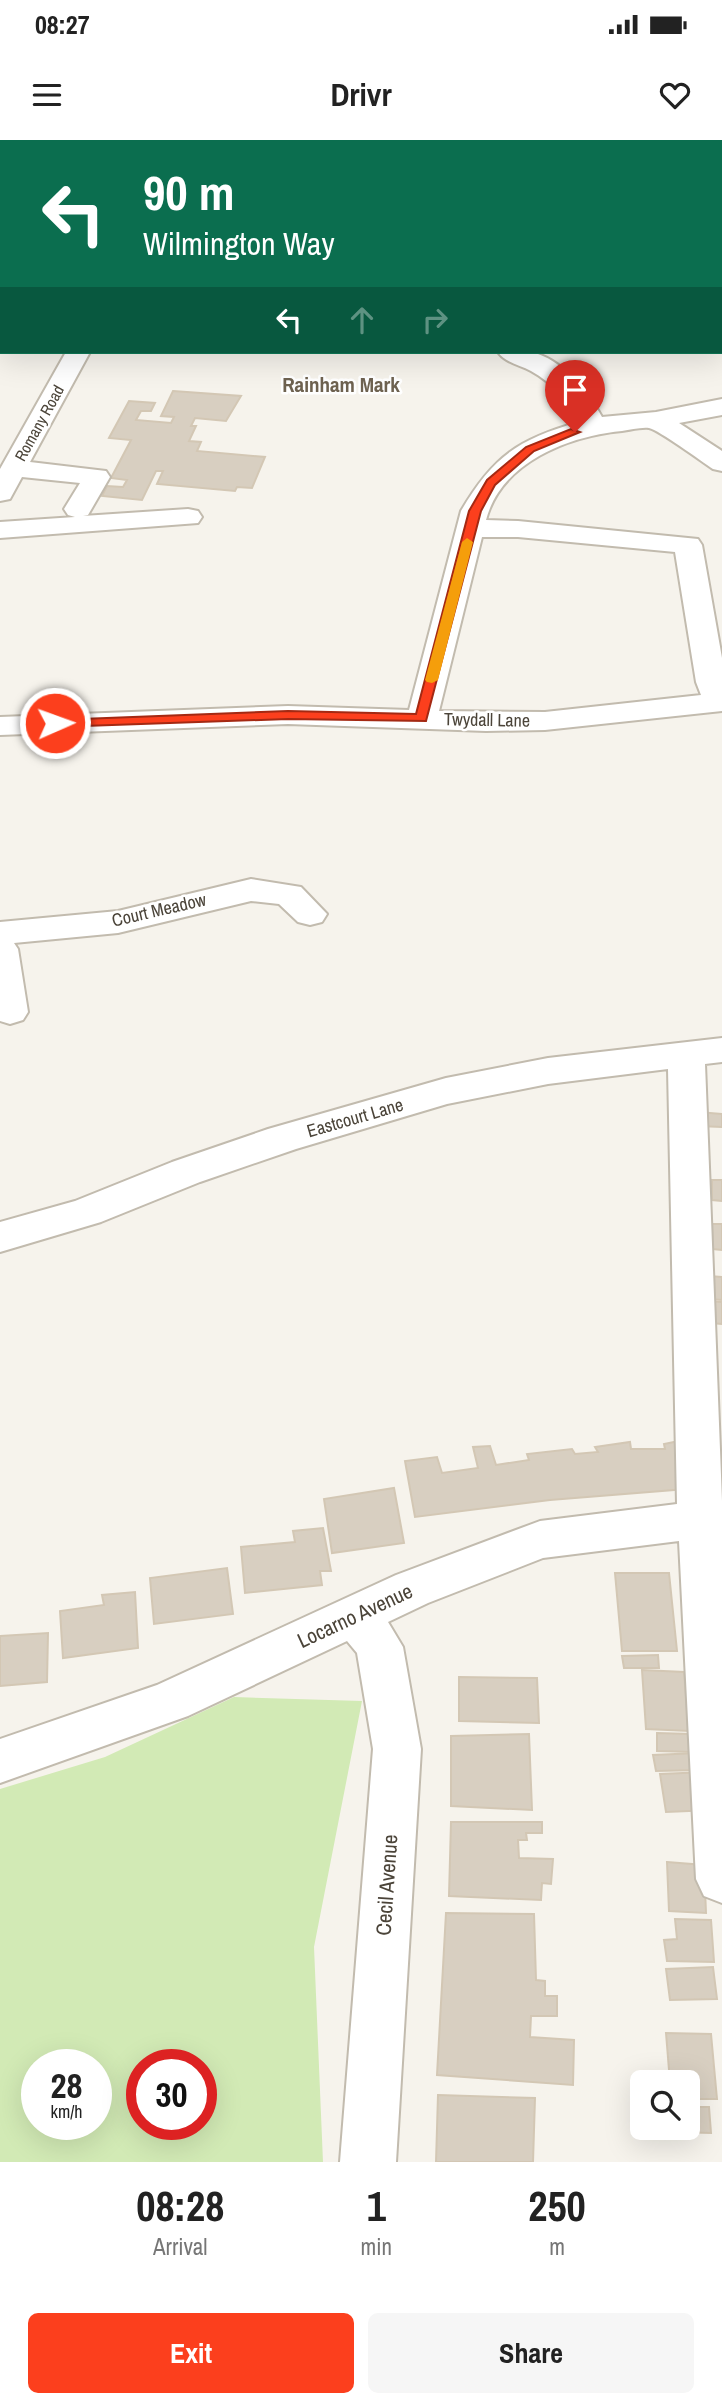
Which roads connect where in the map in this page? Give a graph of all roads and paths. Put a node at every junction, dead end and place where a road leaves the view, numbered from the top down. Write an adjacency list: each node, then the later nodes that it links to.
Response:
1 (77, 354): 7 (street, Romany Road)
2 (515, 354): 5 (street)
3 (722, 407): 4 (street)
4 (656, 420): 5 (street); 6 (street)
5 (594, 426): 11 (street)
6 (722, 463)
7 (14, 468): 8 (street, Romany Road); 9 (street)
8 (0, 494)
9 (78, 509)
10 (188, 517): 12 (street)
11 (471, 528): 13 (street); 17 (street)
12 (0, 530)
13 (692, 569): 14 (street); 15 (street)
14 (722, 571)
15 (713, 645): 16 (street)
16 (721, 702): 17 (street, Twydall Lane)
17 (422, 718): 18 (street, Twydall Lane)
18 (0, 726)
19 (310, 914): 20 (street, Court Meadow)
20 (0, 943): 21 (street)
21 (10, 1012)
22 (704, 1052): 23 (street, Eastcourt Lane); 24 (street)
23 (0, 1237)
24 (711, 1520): 25 (street, Locarno Avenue); 27 (street)
25 (356, 1616): 26 (street, Locarno Avenue); 28 (street, Cecil Avenue)
26 (0, 1760)
27 (722, 1880)
28 (368, 2162)

